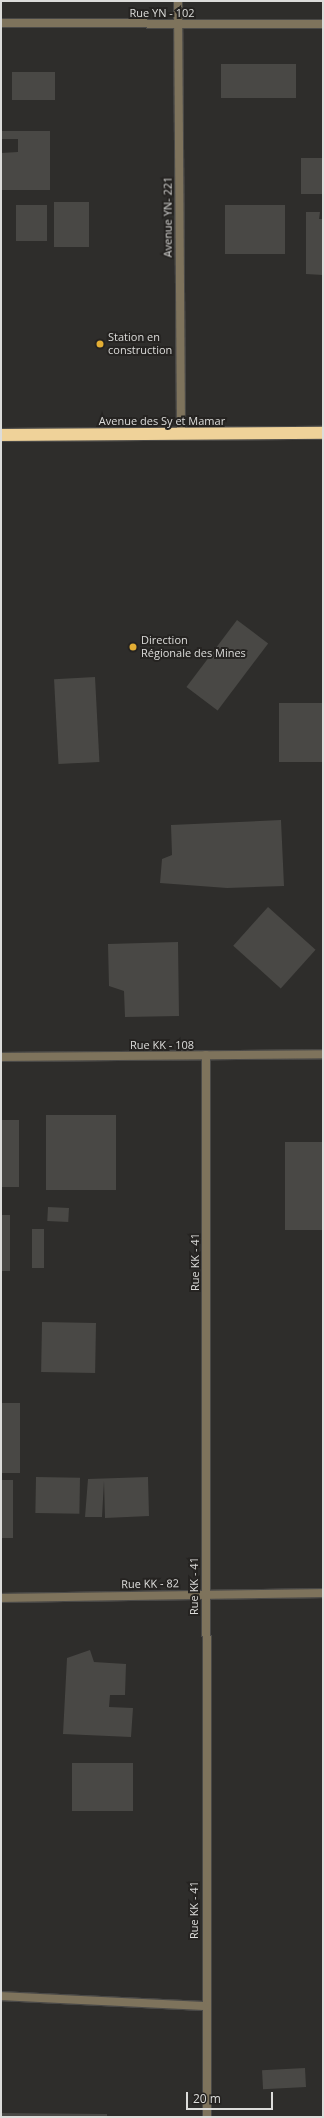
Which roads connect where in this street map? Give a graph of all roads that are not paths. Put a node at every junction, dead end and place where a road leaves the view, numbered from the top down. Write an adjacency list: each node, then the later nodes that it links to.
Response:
1 (178, 1): 3 (street, Avenue YN- 221)
2 (1, 24): 3 (street, Rue YN - 102)
3 (178, 24): 4 (street, Rue YN - 102); 6 (street, Avenue YN- 221)
4 (323, 24)
5 (323, 433): 6 (highway, Avenue des Sy et Mamar)
6 (181, 434): 7 (highway, Avenue des Sy et Mamar)
7 (1, 435)
8 (323, 1054): 9 (street, Rue KK - 108)
9 (206, 1055): 10 (street, Rue KK - 108); 12 (street, Rue KK - 41)
10 (1, 1057)
11 (323, 1593): 12 (street, Rue KK - 82)
12 (205, 1594): 13 (street, Rue KK - 82); 15 (street, Rue KK - 41)
13 (1, 1598)
14 (1, 1996): 15 (street)
15 (205, 2006): 16 (street, Rue KK - 41)
16 (207, 2117)

